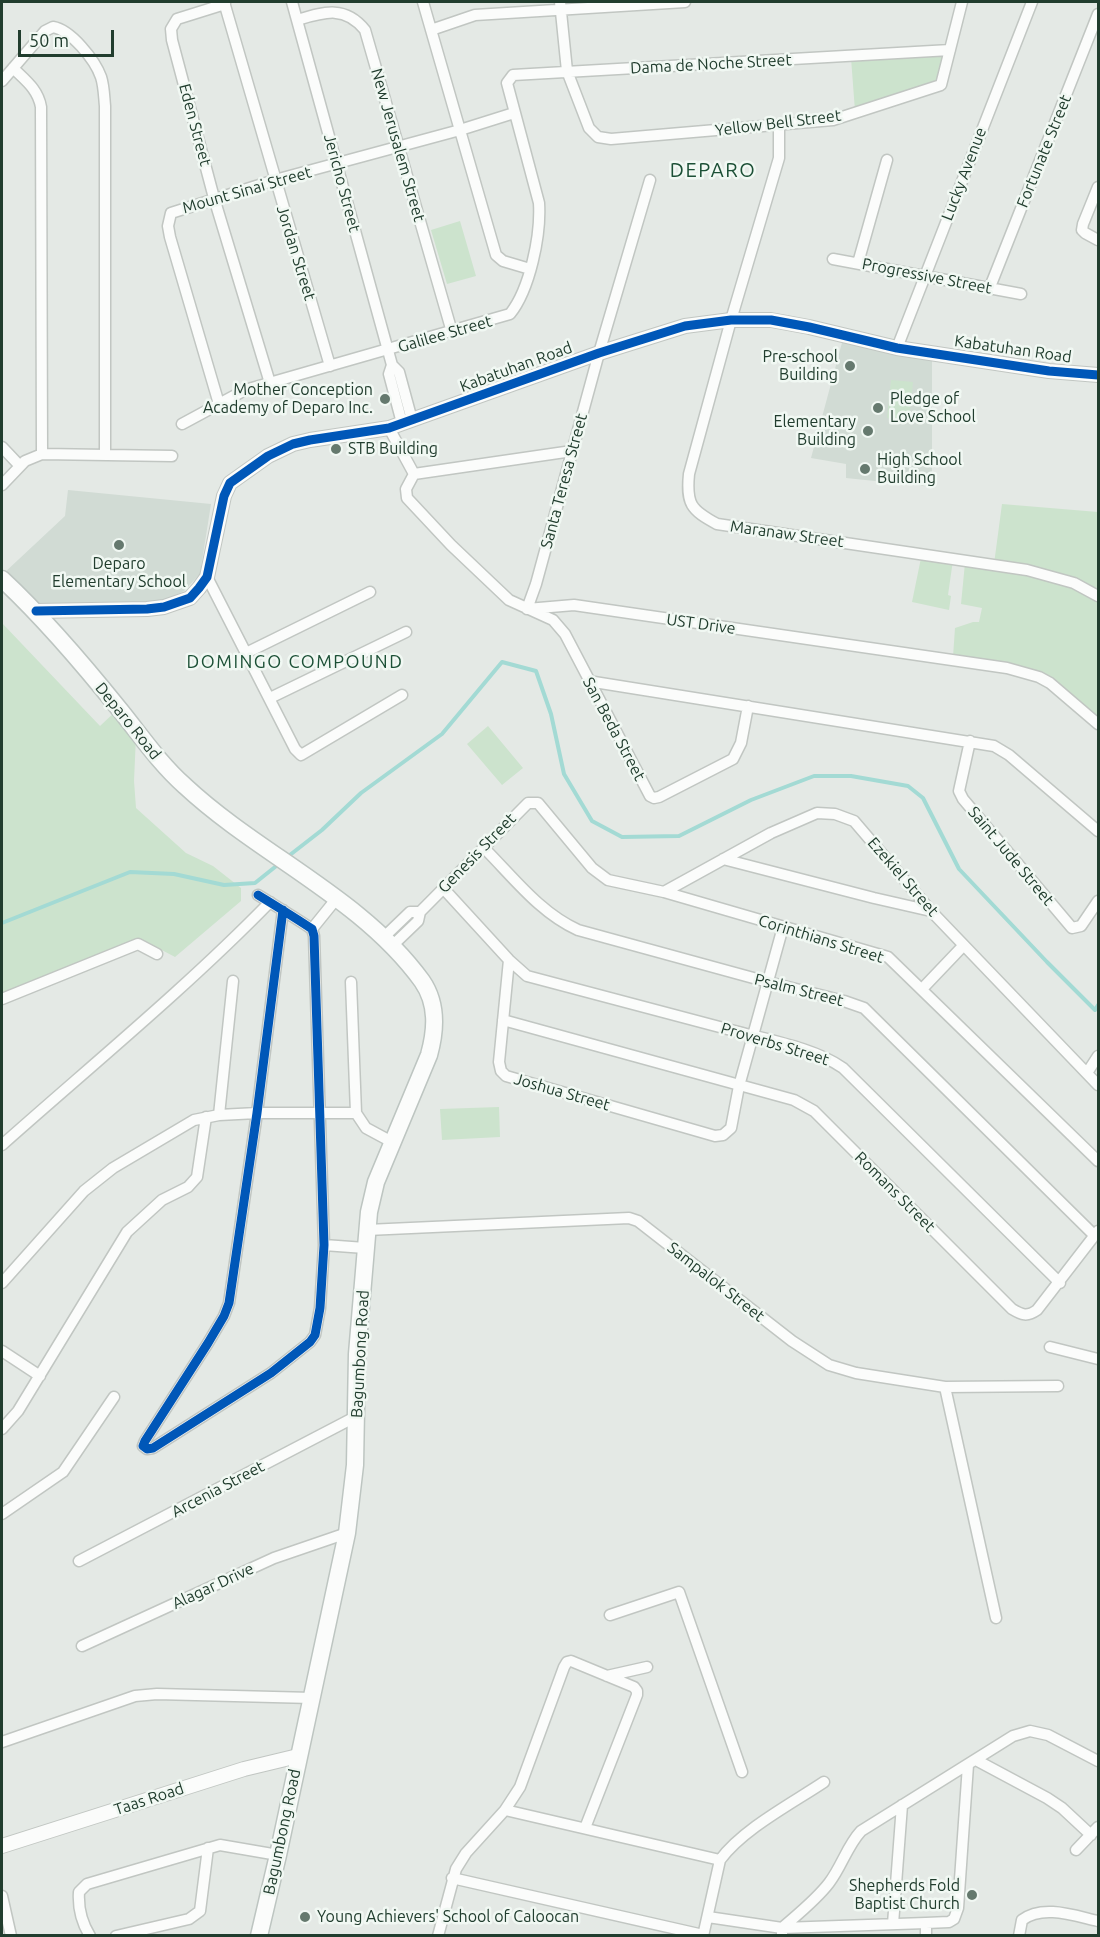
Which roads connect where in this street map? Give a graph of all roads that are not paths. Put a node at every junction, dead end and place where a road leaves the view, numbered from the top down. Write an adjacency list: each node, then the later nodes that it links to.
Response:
1 (292, 2): 9 (street, Jericho Street)
2 (423, 2): 10 (street)
3 (685, 2): 7 (street)
4 (962, 2): 11 (street, Yellow Bell Street)
5 (1032, 2): 29 (street, Lucky Avenue)
6 (224, 3): 21 (street, Jordan Street); 24 (street, Eden Street)
7 (560, 5): 10 (street); 13 (street)
8 (1098, 14): 30 (street, Fortunate Street)
9 (297, 20): 18 (street, New Jerusalem Street); 20 (street, Jericho Street)
10 (431, 30): 17 (street)
11 (950, 50): 13 (street, Dama de Noche Street); 16 (street, Yellow Bell Street)
12 (13, 68): 14 (street); 45 (street); 46 (street)
13 (567, 71): 15 (street, Dama de Noche Street); 16 (street, Yellow Bell Street)
14 (2, 81)
15 (514, 113): 17 (street, Mount Sinai Street); 28 (street, Galilee Street)
16 (779, 125): 32 (street, Maranaw Street)
17 (460, 130): 18 (street, Mount Sinai Street); 28 (street)
18 (398, 147): 20 (street, Mount Sinai Street); 33 (street, New Jerusalem Street)
19 (887, 160): 27 (street)
20 (336, 164): 21 (street, Mount Sinai Street); 35 (street, Jericho Street)
21 (275, 180): 24 (street, Mount Sinai Street); 37 (street, Jordan Street)
22 (650, 180): 36 (street, Santa Teresa Street)
23 (1098, 187): 25 (street)
24 (214, 198): 39 (street, Eden Street); 40 (street, Mount Sinai Street)
25 (1098, 240)
26 (834, 259): 27 (street, Progressive Street)
27 (858, 263): 29 (street, Progressive Street)
28 (530, 269): 33 (street, Galilee Street)
29 (925, 276): 30 (street, Progressive Street); 34 (street, Lucky Avenue)
30 (990, 287): 31 (street, Progressive Street)
31 (1021, 294)
32 (731, 320): 34 (street, Kabatuhan Road); 36 (street, Kabatuhan Road); 54 (street, Maranaw Street)
33 (452, 332): 35 (street, Galilee Street)
34 (897, 348): 38 (street, Kabatuhan Road)
35 (388, 350): 37 (street, Galilee Street); 42 (street, Jericho Street)
36 (599, 353): 42 (street, Kabatuhan Road); 44 (street, Santa Teresa Street)
37 (330, 366): 39 (street, Galilee Street)
38 (1098, 375)
39 (270, 383): 40 (street, Galilee Street)
40 (219, 404): 41 (street, Galilee Street)
41 (182, 424)
42 (401, 424): 49 (street); 51 (street, Kabatuhan Road)
43 (2, 447): 48 (street)
44 (572, 451): 49 (street); 55 (street, Santa Teresa Street)
45 (42, 454): 46 (street); 48 (street)
46 (105, 455): 47 (street)
47 (172, 456)
48 (20, 466): 50 (street)
49 (414, 474): 55 (street)
50 (2, 485)
51 (207, 577): 56 (street); 58 (street)
52 (2, 579): 56 (main road, Deparo Road)
53 (370, 592): 58 (street)
54 (1098, 596)
55 (527, 609): 59 (street, San Beda Street); 63 (street, UST Drive)
56 (36, 611): 68 (main road, Deparo Road)
57 (406, 632): 61 (street)
58 (246, 653): 61 (street)
59 (588, 681): 62 (street); 62 (street, San Beda Street)
60 (402, 695): 61 (street)
61 (270, 698)
62 (748, 706): 64 (street)
63 (1098, 724)
64 (970, 741): 66 (street); 74 (street, Saint Jude Street)
65 (538, 803): 67 (street, Genesis Street); 71 (street, Corinthians Street)
66 (1098, 831)
67 (484, 848): 70 (street, Genesis Street); 86 (street, Psalm Street)
68 (267, 850): 73 (main road, Bagumbong Road)
69 (723, 859): 71 (street, Ezekiel Street); 77 (street); 77 (street, Ezekiel Street)
70 (443, 888): 80 (street, Genesis Street); 83 (street, Proverbs Street)
71 (664, 892): 78 (street, Corinthians Street)
72 (258, 895): 75 (street)
73 (337, 898): 79 (street); 80 (main road, Bagumbong Road)
74 (1098, 901)
75 (270, 902): 76 (street); 101 (street)
76 (283, 910): 79 (street); 95 (street)
77 (931, 911): 81 (street, Ezekiel Street)
78 (783, 927): 86 (street); 87 (street, Corinthians Street)
79 (312, 929): 96 (street)
80 (388, 942): 100 (main road, Bagumbong Road)
81 (963, 946): 87 (street); 92 (street, Ezekiel Street)
82 (157, 954): 88 (street)
83 (509, 960): 89 (street, Joshua Street); 90 (street, Proverbs Street)
84 (233, 981): 98 (street)
85 (351, 982): 97 (street)
86 (768, 982): 90 (street); 104 (street, Psalm Street)
87 (922, 989): 102 (street, Corinthians Street)
88 (2, 999)
89 (503, 1020): 94 (street, Romans Street); 94 (street, Joshua Street)
90 (753, 1036): 94 (street); 107 (street, Proverbs Street)
91 (1098, 1056): 92 (street)
92 (1087, 1073): 93 (street, Ezekiel Street)
93 (1098, 1085)
94 (739, 1086): 107 (street, Romans Street)
95 (257, 1113): 96 (street); 98 (street); 105 (street)
96 (320, 1113): 97 (street); 105 (street)
97 (356, 1113): 100 (street)
98 (219, 1115): 99 (street)
99 (206, 1117): 108 (street); 112 (street)
100 (392, 1142): 103 (main road, Bagumbong Road)
101 (2, 1145)
102 (1098, 1161)
103 (367, 1230): 106 (main road, Bagumbong Road); 114 (street, Sampalok Street)
104 (1097, 1233): 107 (street)
105 (324, 1245): 106 (street)
106 (365, 1248): 116 (main road, Bagumbong Road)
107 (1060, 1282)
108 (2, 1283)
109 (1050, 1347): 111 (street)
110 (2, 1351): 112 (street)
111 (1096, 1355)
112 (40, 1376): 117 (street)
113 (1058, 1386): 114 (street, Sampalok Street)
114 (945, 1387): 122 (street)
115 (114, 1398): 118 (street)
116 (357, 1416): 119 (main road, Bagumbong Road); 120 (street, Arcenia Street)
117 (2, 1429)
118 (2, 1514)
119 (347, 1533): 123 (street, Alagar Drive); 126 (main road, Bagumbong Road)
120 (79, 1561)
121 (610, 1615): 131 (street)
122 (996, 1618)
123 (82, 1646)
124 (647, 1667): 125 (street)
125 (607, 1676): 134 (street); 135 (street)
126 (312, 1698): 127 (street); 128 (main road, Bagumbong Road)
127 (2, 1742)
128 (298, 1756): 137 (street, Taas Road); 140 (main road, Bagumbong Road)
129 (1098, 1761): 130 (street)
130 (972, 1763): 133 (street); 136 (street); 146 (street)
131 (742, 1772)
132 (824, 1782): 141 (street)
133 (902, 1805): 147 (street); 148 (street)
134 (505, 1810): 135 (street); 142 (street)
135 (585, 1828): 141 (street)
136 (1094, 1831): 139 (street)
137 (2, 1846)
138 (208, 1848): 140 (street); 150 (street); 151 (street)
139 (1076, 1850)
140 (278, 1855): 152 (main road, Bagumbong Road)
141 (720, 1860): 144 (street)
142 (452, 1878): 153 (street); 154 (street)
143 (2, 1896): 149 (street)
144 (708, 1917): 148 (street); 154 (street)
145 (1098, 1921): 156 (street)
146 (926, 1923): 147 (street); 155 (street)
147 (893, 1924): 148 (street)
148 (782, 1932)
149 (11, 1935)
150 (90, 1935)
151 (116, 1935)
152 (259, 1935)
153 (438, 1935)
154 (703, 1935)
155 (926, 1935)
156 (1019, 1935)

